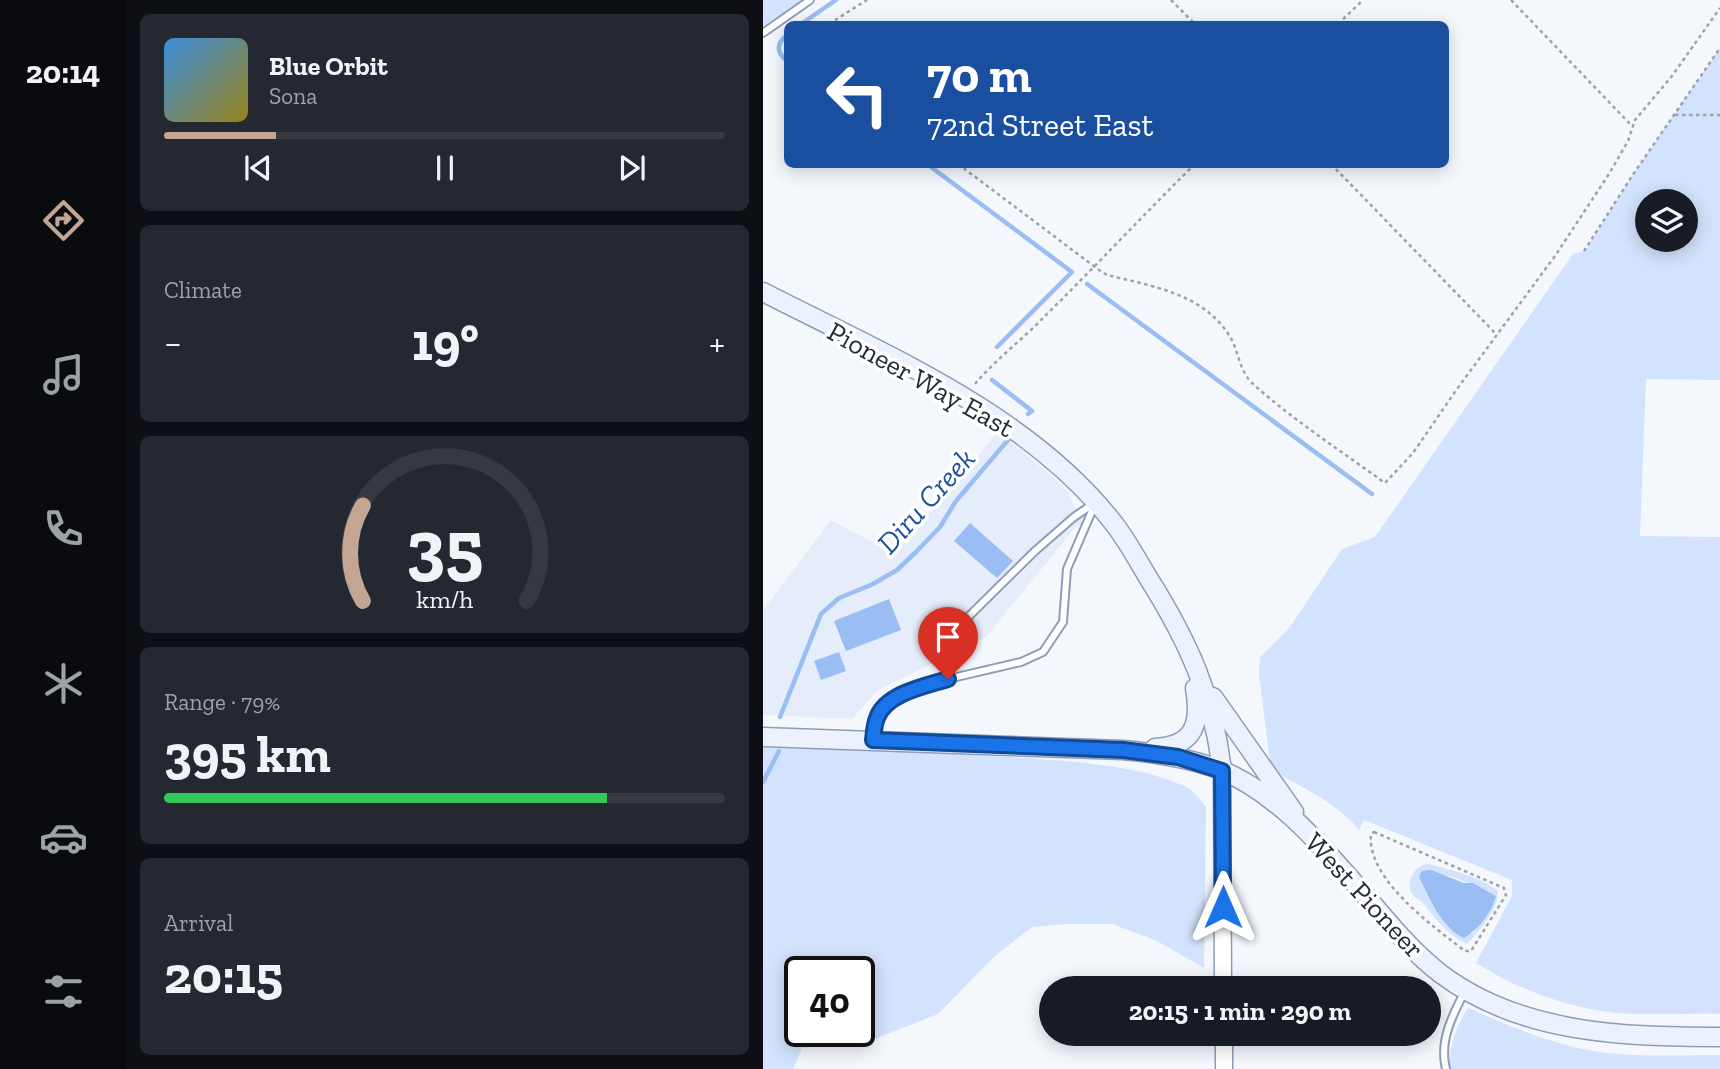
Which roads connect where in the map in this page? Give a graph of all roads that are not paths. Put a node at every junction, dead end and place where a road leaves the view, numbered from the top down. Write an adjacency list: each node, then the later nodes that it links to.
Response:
1 (810, 0): 2 (lane)
2 (763, 33)
3 (763, 292): 4 (main road, Pioneer Way East)
4 (1095, 503): 5 (lane); 6 (main road, Pioneer Way East); 9 (lane)
5 (939, 636)
6 (1189, 650): 7 (main road, Pioneer Way East); 10 (main road)
7 (1203, 684): 11 (main road, Pioneer Way East); 12 (main road)
8 (763, 737): 9 (main road)
9 (873, 740): 10 (main road)
10 (1123, 750): 11 (main road, West Pioneer)
11 (1222, 771): 12 (main road, West Pioneer); 13 (street)
12 (1310, 834): 14 (main road, West Pioneer)
13 (1223, 976)
14 (1465, 989): 15 (main road, West Pioneer); 18 (lane)
15 (1720, 1037)
16 (1224, 1046): 17 (street)
17 (1224, 1069)
18 (1446, 1069)

